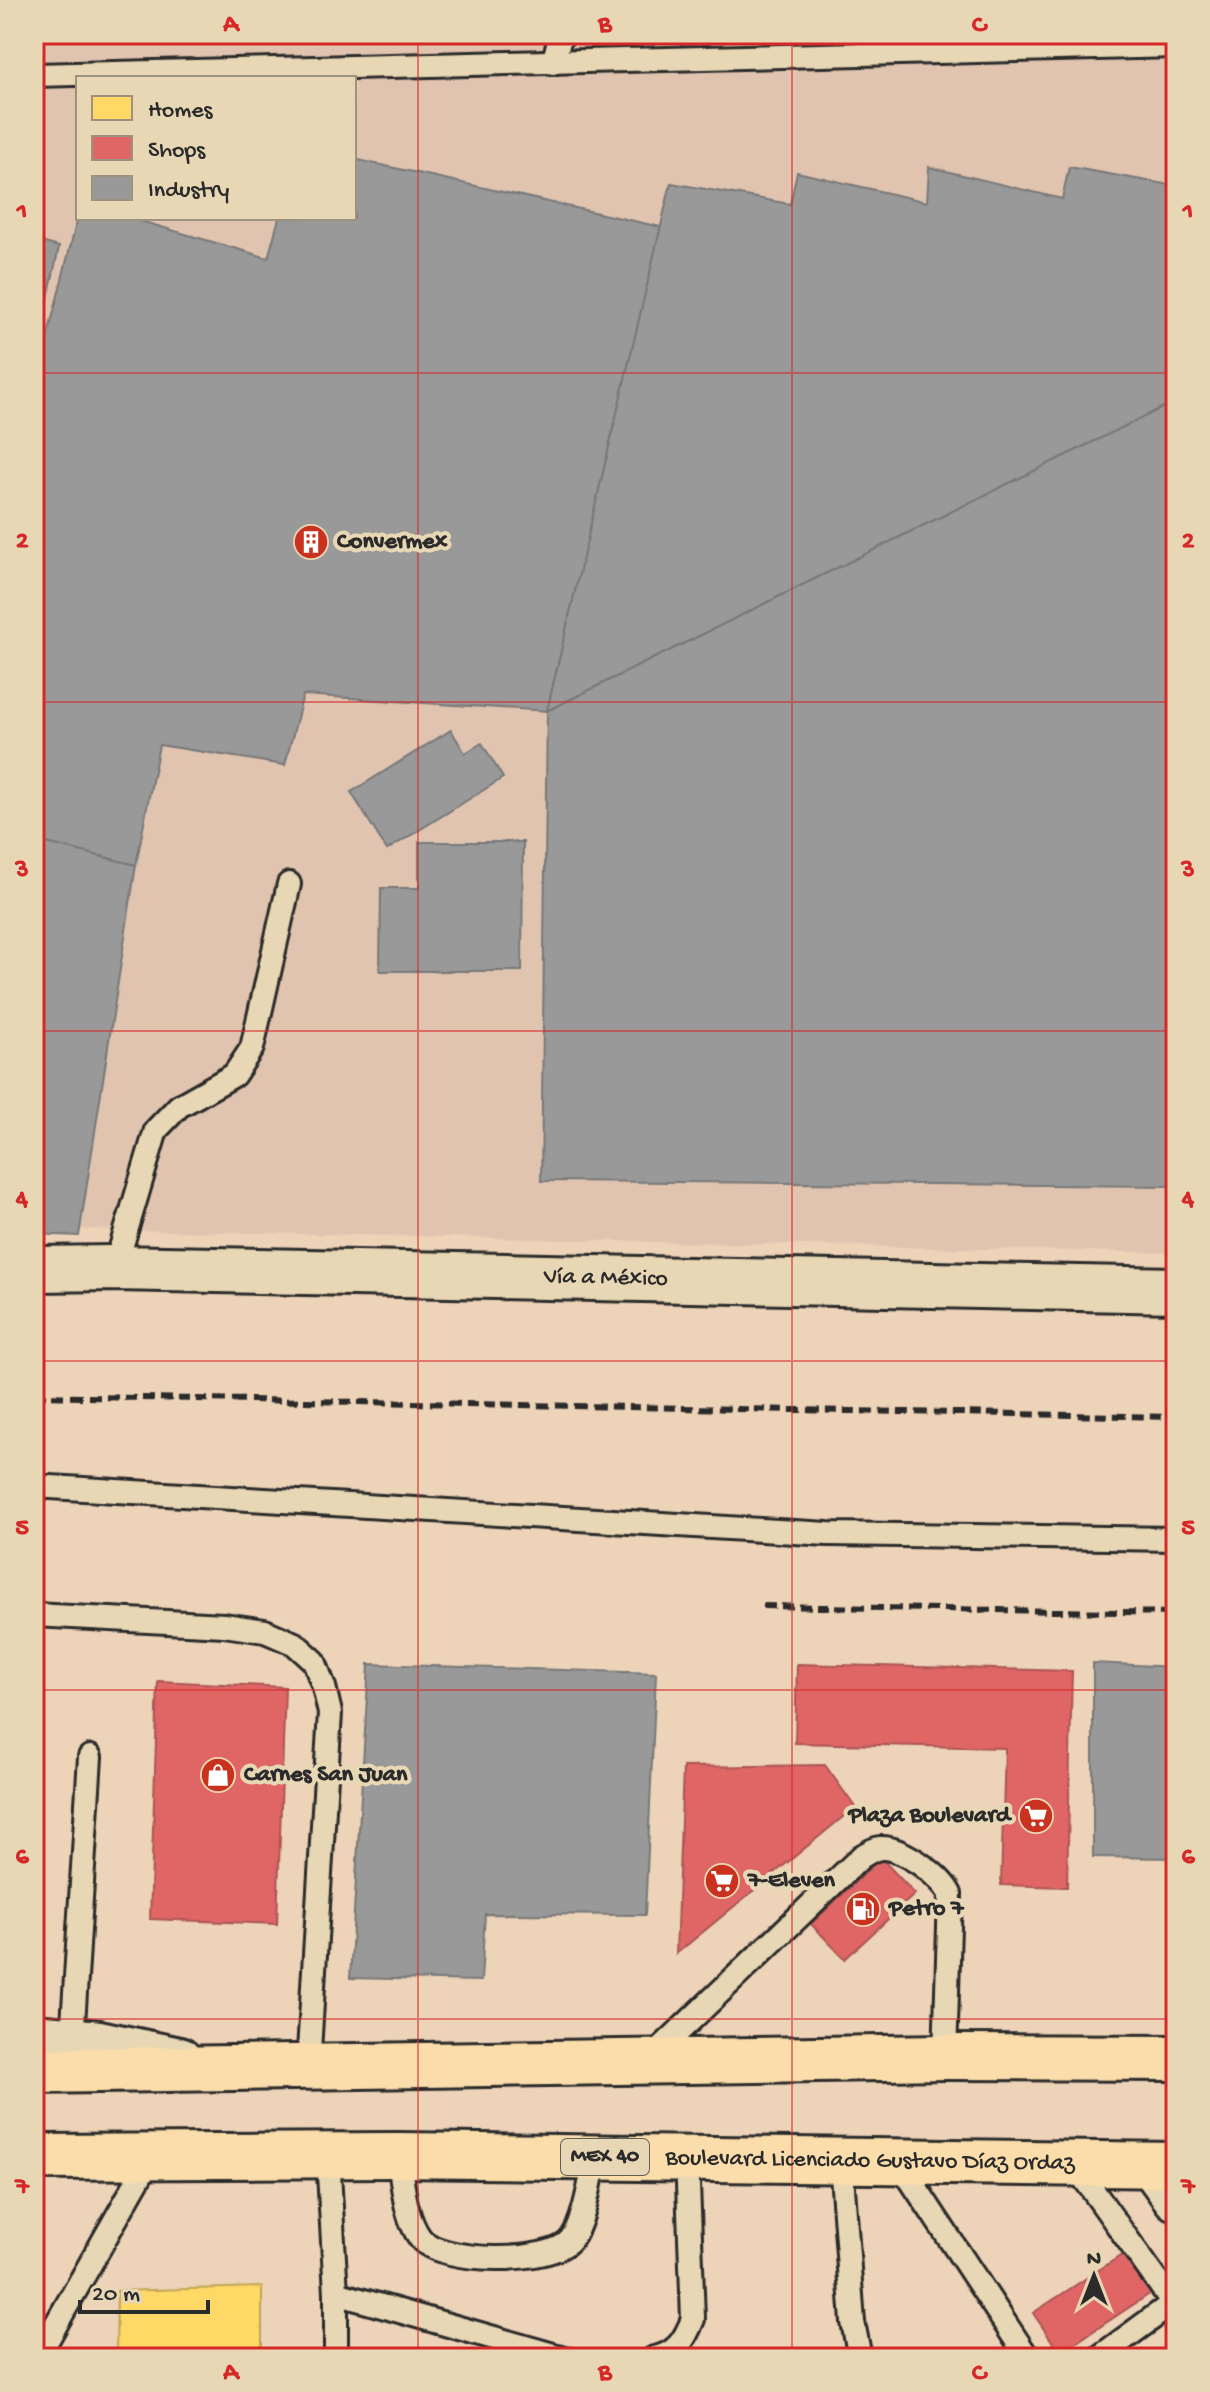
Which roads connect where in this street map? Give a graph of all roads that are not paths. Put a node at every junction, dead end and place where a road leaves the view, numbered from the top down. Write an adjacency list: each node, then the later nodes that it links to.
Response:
1 (561, 34): 3 (lane)
2 (1176, 46): 3 (lane)
3 (553, 63): 4 (lane)
4 (34, 75)
5 (289, 884): 6 (lane)
6 (115, 1268): 7 (street, Vía a México); 8 (street, Vía a México)
7 (34, 1269)
8 (1176, 1290)
9 (34, 1486): 10 (lane)
10 (1176, 1539)
11 (34, 1615): 17 (lane)
12 (90, 1757): 13 (lane)
13 (53, 2039): 18 (street)
14 (945, 2057): 15 (main road); 16 (main road); 16 (lane)
15 (1176, 2058)
16 (648, 2061): 17 (main road)
17 (308, 2067): 18 (main road)
18 (221, 2070): 19 (main road)
19 (34, 2071)
20 (152, 2155): 22 (main road, Boulevard Licenciado Gustavo Díaz Ordaz / MEX 40); 23 (main road, Boulevard Licenciado Gustavo Díaz Ordaz / MEX 40); 32 (lane)
21 (398, 2155): 22 (main road, Boulevard Licenciado Gustavo Díaz Ordaz / MEX 40); 24 (main road, Boulevard Licenciado Gustavo Díaz Ordaz / MEX 40); 24 (lane)
22 (328, 2156): 30 (lane)
23 (34, 2157)
24 (596, 2157): 25 (main road, Boulevard Licenciado Gustavo Díaz Ordaz / MEX 40)
25 (687, 2157): 26 (main road, Boulevard Licenciado Gustavo Díaz Ordaz / MEX 40); 35 (lane)
26 (841, 2161): 27 (main road, Boulevard Licenciado Gustavo Díaz Ordaz / MEX 40); 36 (lane)
27 (899, 2162): 28 (main road, Boulevard Licenciado Gustavo Díaz Ordaz / MEX 40); 37 (lane)
28 (1074, 2164): 29 (main road, Boulevard Licenciado Gustavo Díaz Ordaz / MEX 40); 31 (lane)
29 (1168, 2176)
30 (336, 2293): 33 (lane); 34 (lane)
31 (1175, 2302): 38 (lane)
32 (37, 2358)
33 (336, 2358)
34 (564, 2358)
35 (654, 2358)
36 (860, 2358)
37 (1028, 2358)
38 (1098, 2358)

